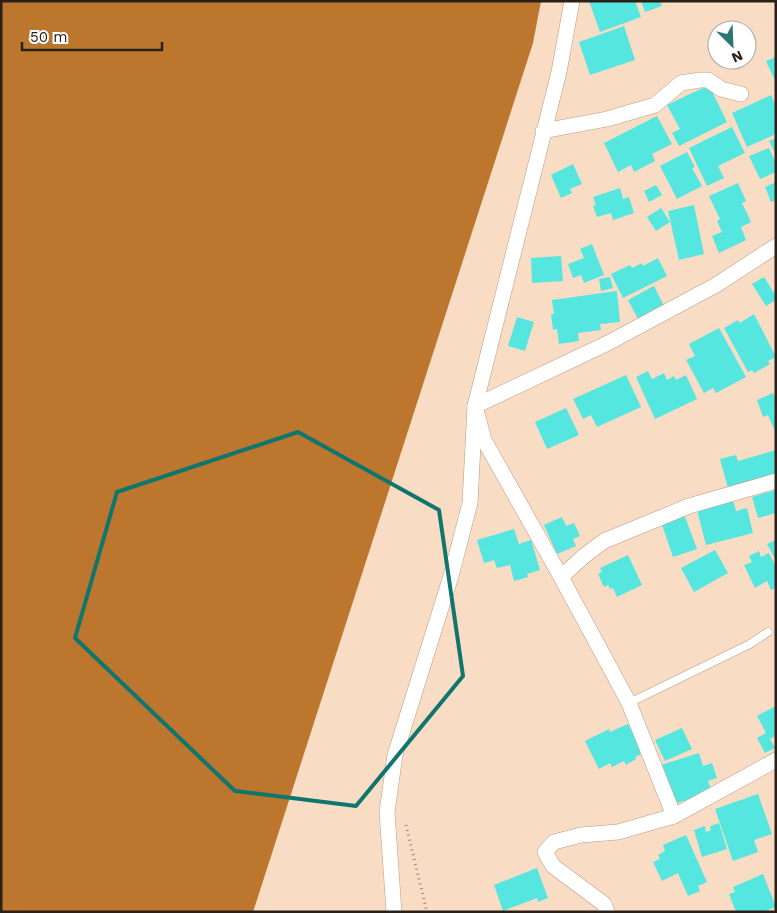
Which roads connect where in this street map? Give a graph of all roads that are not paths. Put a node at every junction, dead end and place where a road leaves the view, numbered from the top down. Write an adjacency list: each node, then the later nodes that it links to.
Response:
1 (572, 1): 3 (street)
2 (741, 94): 3 (street)
3 (543, 131): 5 (street)
4 (776, 246): 5 (street)
5 (475, 406): 7 (street); 12 (street)
6 (776, 480): 7 (street)
7 (561, 577): 9 (street)
8 (768, 632): 9 (lane)
9 (628, 703): 11 (street)
10 (776, 760): 11 (street)
11 (674, 816): 13 (street)
12 (394, 912)
13 (607, 912)

